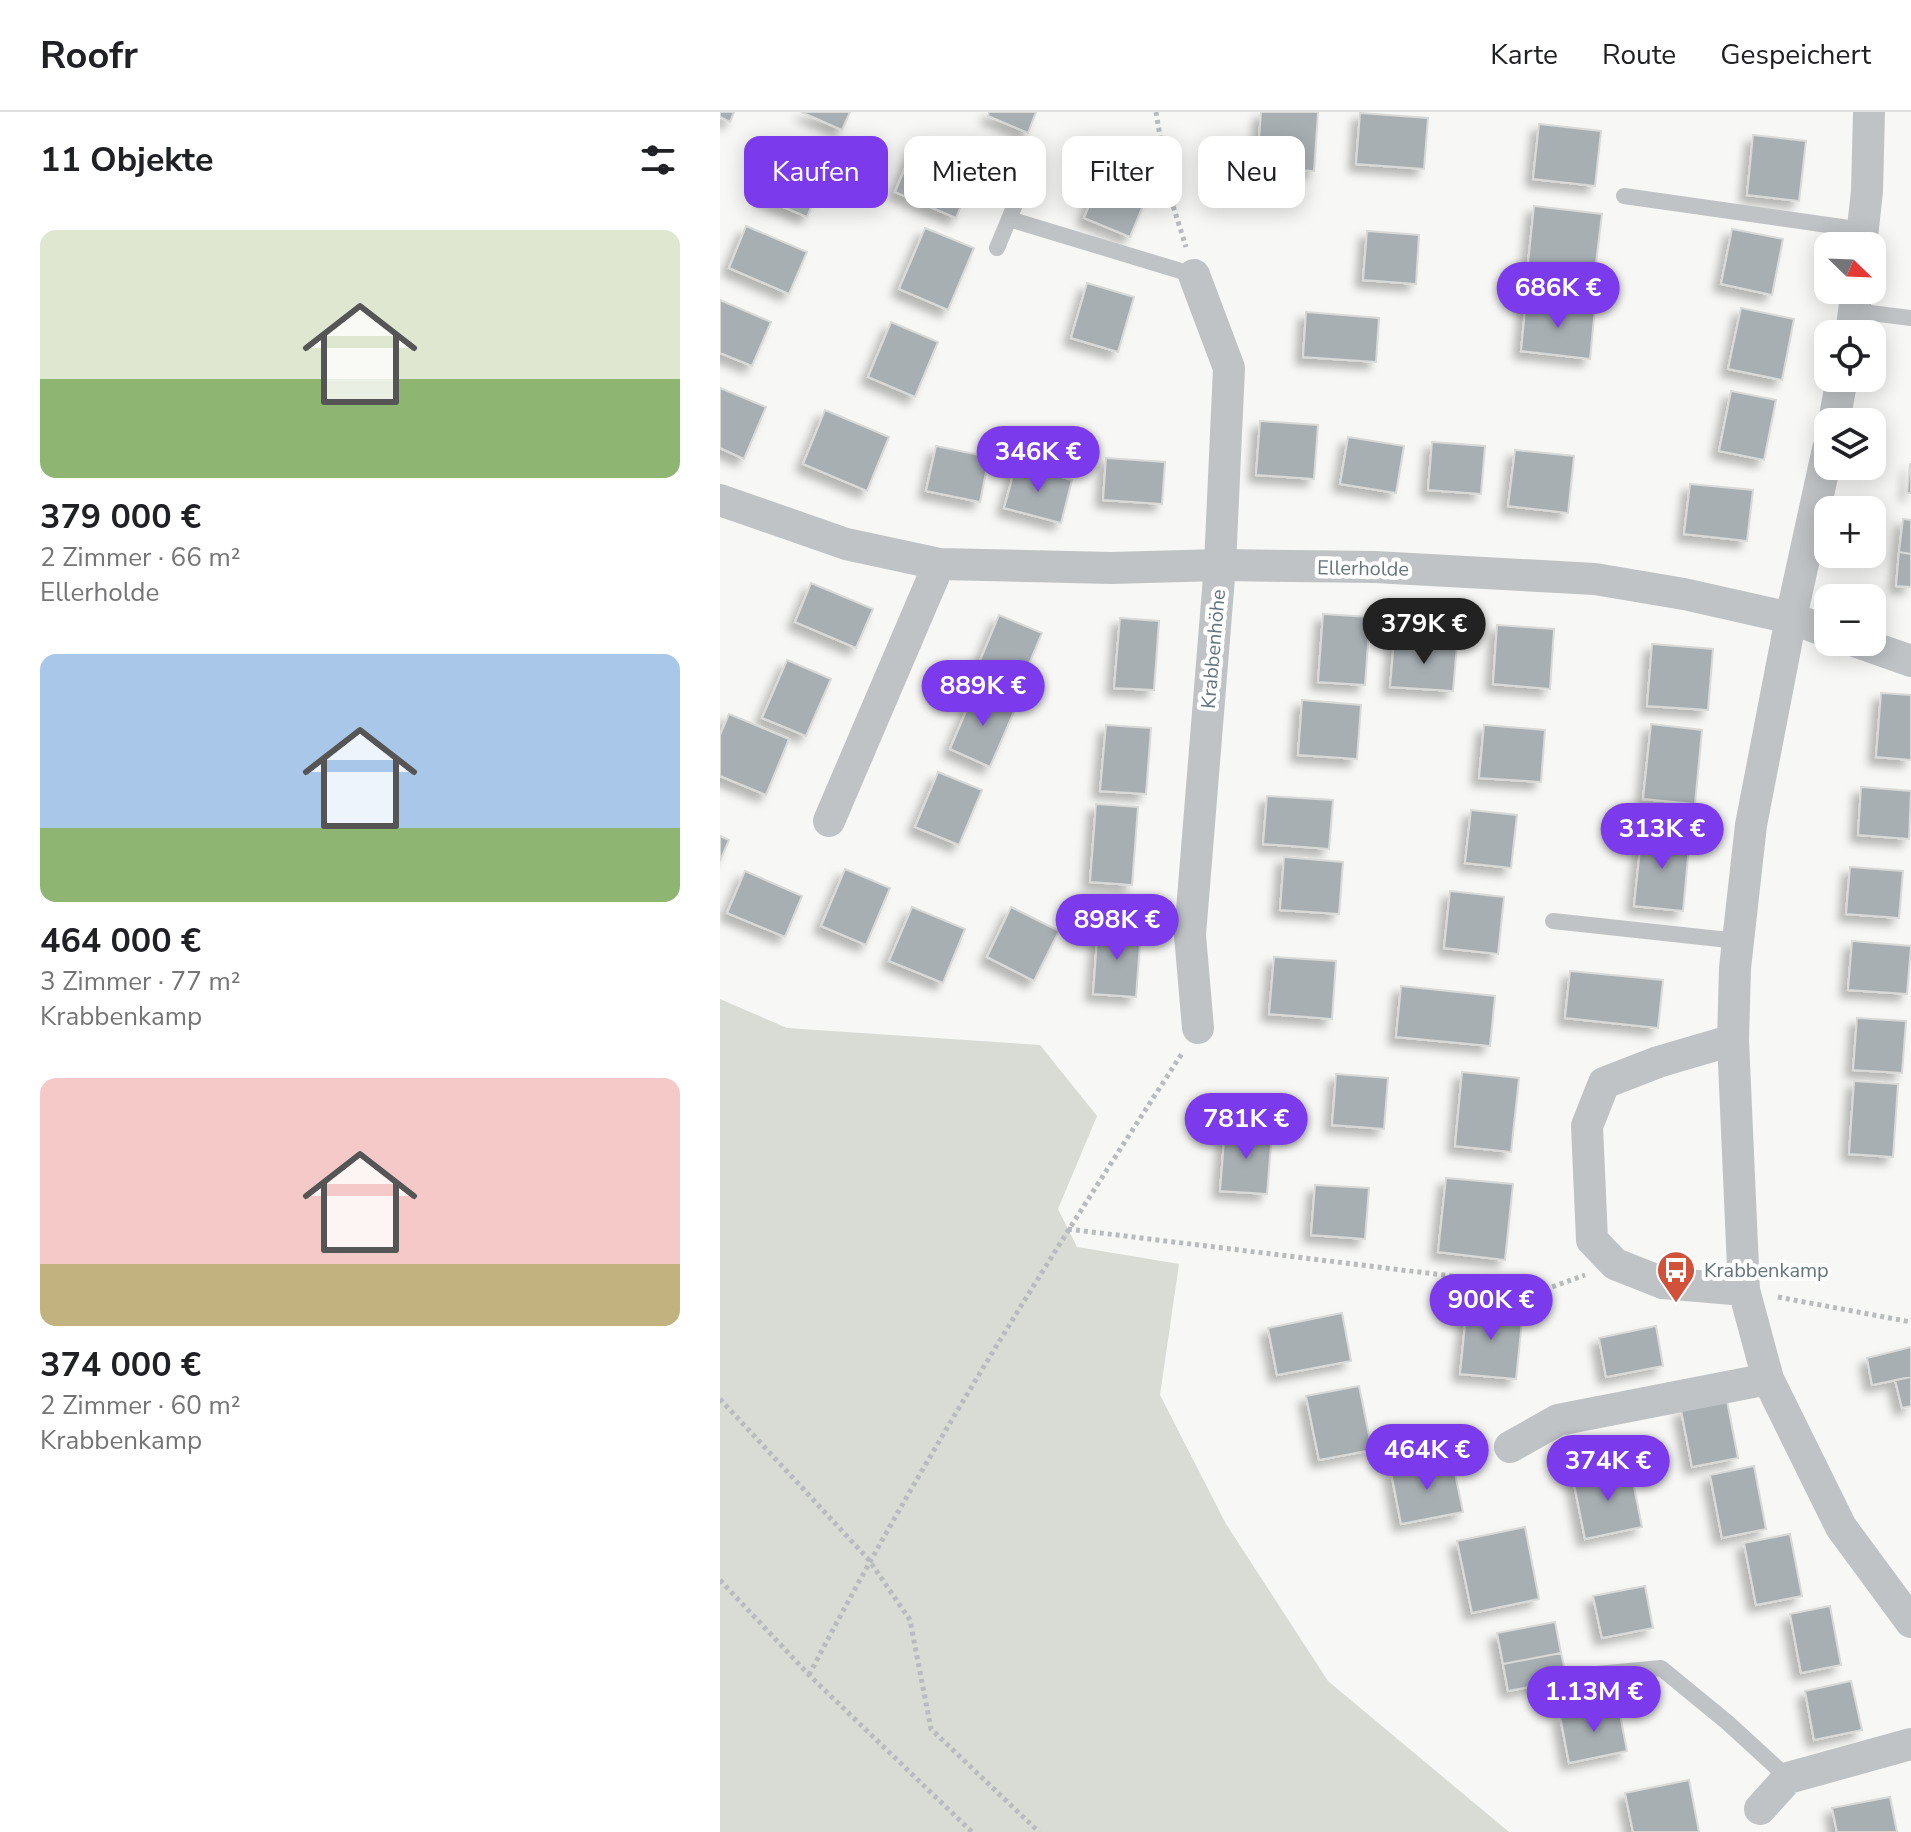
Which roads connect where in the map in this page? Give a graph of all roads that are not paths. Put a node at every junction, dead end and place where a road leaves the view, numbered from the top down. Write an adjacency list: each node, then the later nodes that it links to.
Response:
1 (1869, 112): 6 (street)
2 (1624, 196): 5 (lane)
3 (1014, 208): 4 (lane)
4 (1009, 219): 7 (lane); 8 (lane)
5 (1828, 232)
6 (1863, 232)
7 (997, 248)
8 (1194, 275): 14 (street, Krabbenhöhe)
9 (1854, 312): 10 (lane)
10 (1911, 318)
11 (1821, 480): 15 (street)
12 (720, 500): 13 (street, Ellerholde)
13 (939, 564): 14 (street, Ellerholde); 19 (street)
14 (1220, 565): 15 (street, Ellerholde); 22 (street, Krabbenhöhe)
15 (1791, 618): 16 (street, Ellerholde); 21 (street)
16 (1814, 627)
17 (1886, 652): 18 (street)
18 (1911, 661)
19 (829, 821)
20 (1553, 921): 21 (lane)
21 (1738, 941): 23 (street)
22 (1198, 1028)
23 (1733, 1040): 24 (street); 24 (street)
24 (1744, 1290): 25 (street)
25 (1768, 1379): 26 (street); 27 (street)
26 (1510, 1447)
27 (1911, 1622)
28 (1586, 1675): 30 (lane)
29 (1911, 1744): 30 (street)
30 (1788, 1778): 31 (street)
31 (1760, 1809)

